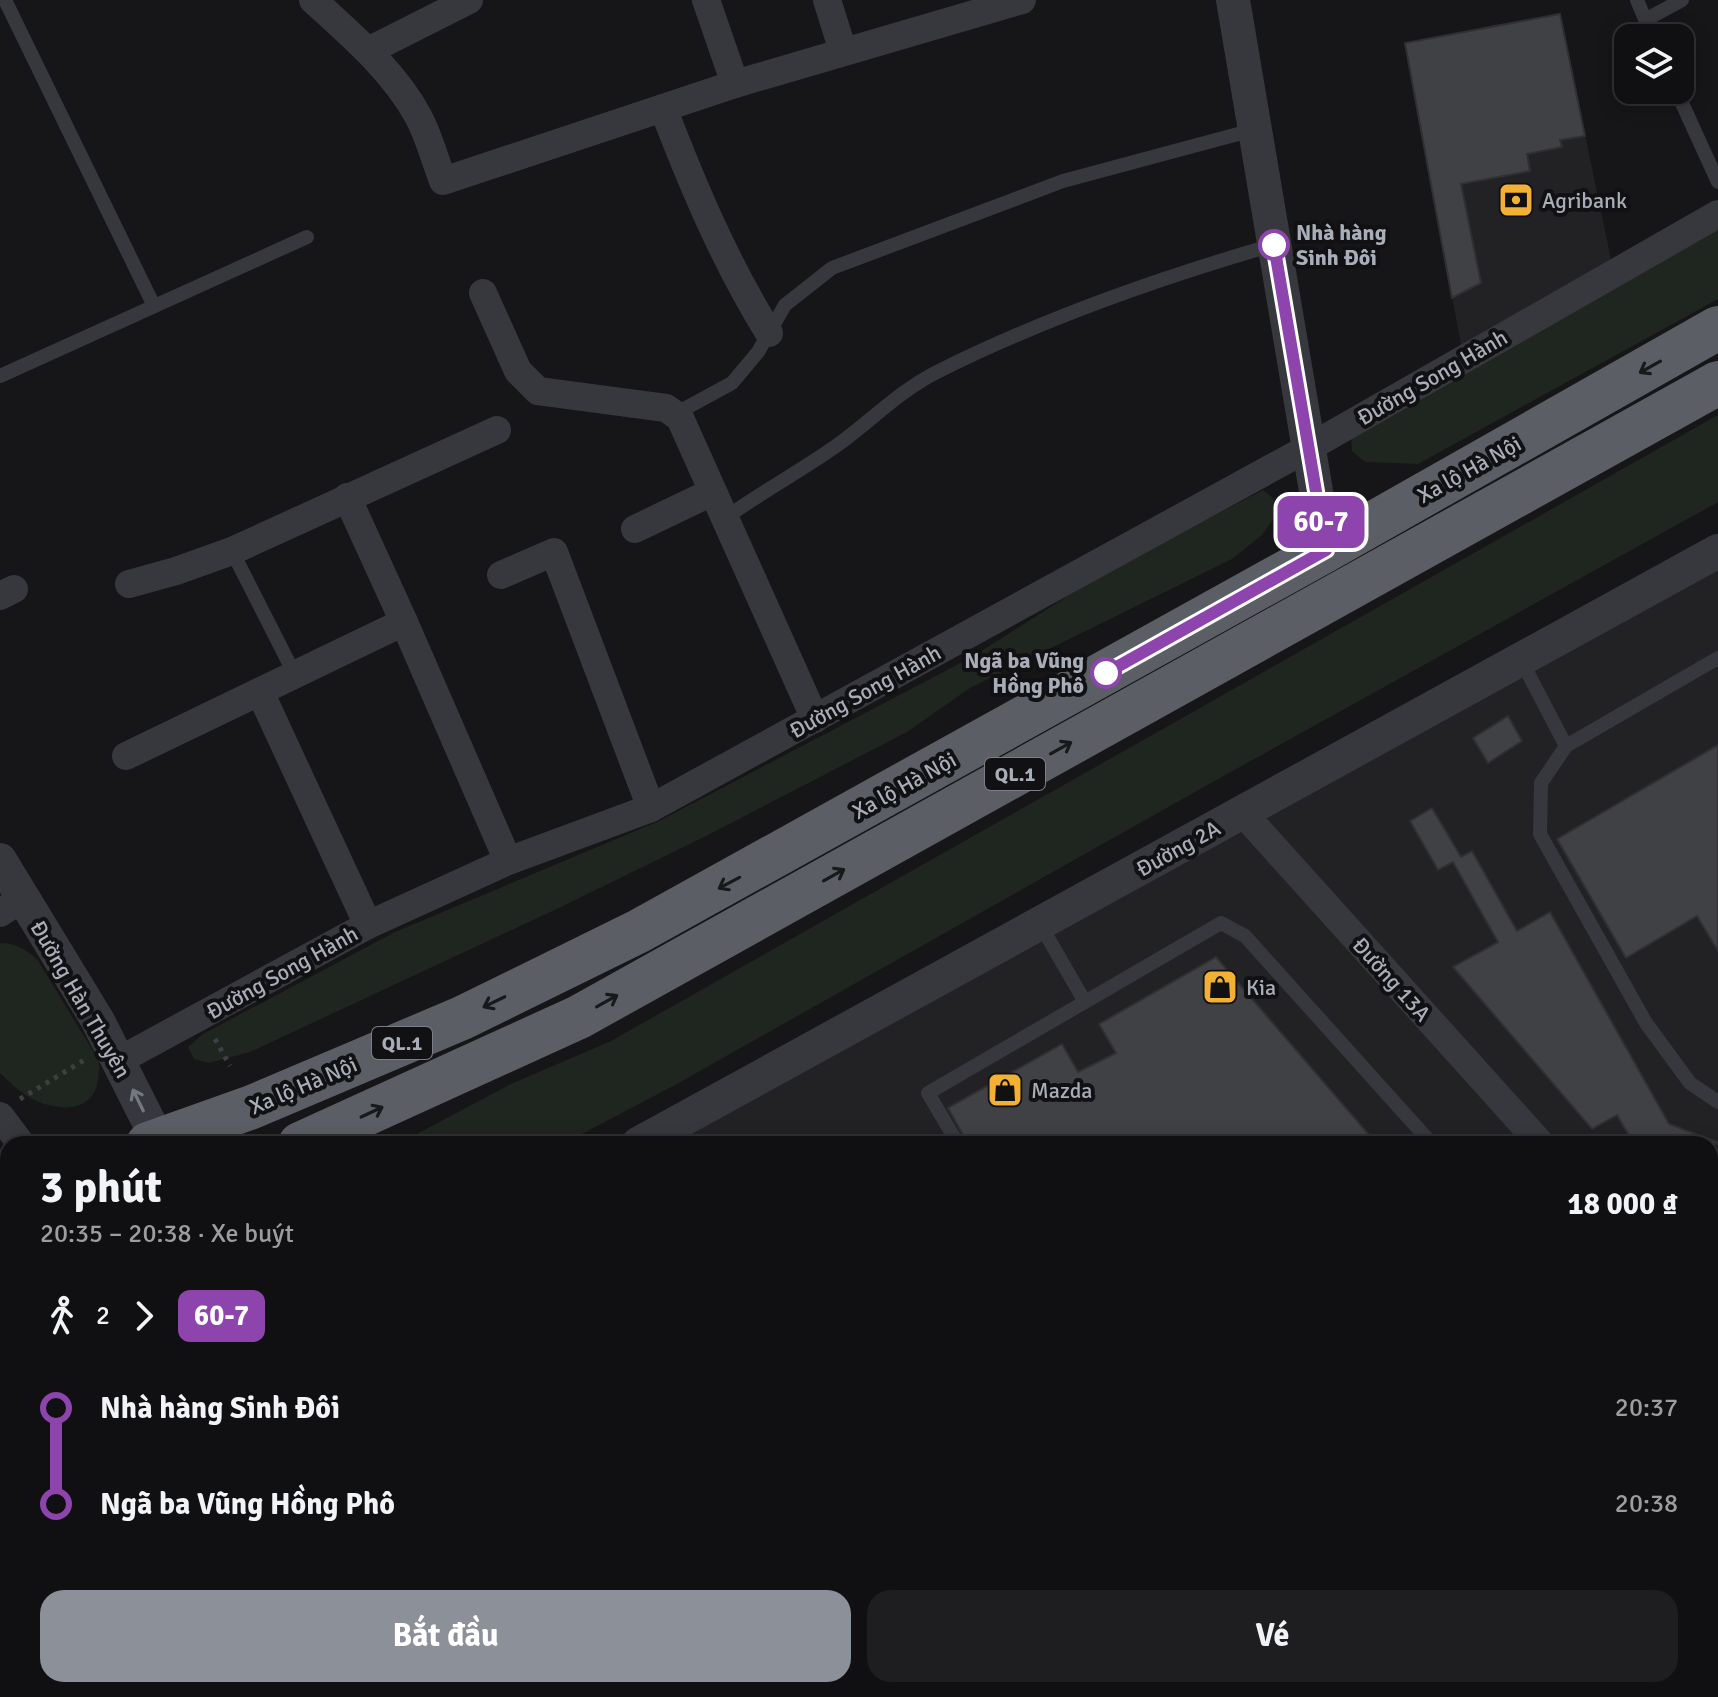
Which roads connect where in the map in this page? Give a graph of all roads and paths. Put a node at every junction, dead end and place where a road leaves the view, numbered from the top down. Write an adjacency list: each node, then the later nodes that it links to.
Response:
1 (5, 0): 23 (lane)
2 (313, 0): 12 (street)
3 (469, 0): 12 (street)
4 (706, 0): 14 (street)
5 (827, 0): 13 (street)
6 (1022, 0): 13 (street)
7 (1233, 0): 17 (street)
8 (1637, 0): 10 (lane)
9 (1682, 0): 10 (lane)
10 (1645, 20): 11 (lane)
11 (1647, 24)
12 (368, 51): 16 (street)
13 (843, 51): 14 (street)
14 (735, 84): 16 (street)
15 (1682, 104): 18 (lane)
16 (663, 108): 25 (street)
17 (1253, 130): 21 (street); 25 (lane)
18 (1718, 182)
19 (1718, 214): 30 (street, Đường Song Hành)
20 (307, 237): 23 (lane)
21 (1274, 245): 30 (street); 33 (lane)
22 (483, 293): 28 (street)
23 (154, 306): 26 (lane)
24 (1718, 328): 35 (highway, Xa lộ Hà Nội / QL.1, one-way to 35)
25 (769, 333): 28 (lane)
26 (0, 376)
27 (1718, 383): 64 (highway, Xa lộ Hà Nội / QL.1, one-way to 27)
28 (675, 414): 31 (street)
29 (497, 430): 32 (street)
30 (1310, 447): 35 (street); 45 (street, Đường Song Hành)
31 (712, 492): 33 (street); 34 (street)
32 (347, 497): 36 (street); 40 (street)
33 (724, 519): 45 (street)
34 (635, 529)
35 (1326, 550): 63 (highway, Xa lộ Hà Nội / QL.1, one-way to 63)
36 (232, 551): 39 (street); 43 (lane)
37 (1718, 551): 42 (street, Đường 2A)
38 (501, 575): 48 (street)
39 (129, 584)
40 (404, 622): 43 (street); 51 (street)
41 (1718, 658): 46 (lane)
42 (1521, 660): 46 (lane); 49 (street, Đường 2A)
43 (295, 675): 44 (street)
44 (260, 692): 47 (street); 54 (street)
45 (815, 719): 48 (street, Đường Song Hành)
46 (1566, 746): 59 (lane)
47 (126, 756)
48 (651, 808): 51 (street, Đường Song Hành)
49 (1243, 813): 53 (street, Đường 2A); 68 (street, Đường 13A)
50 (0, 860): 52 (street, Đường Hàn Thuyên)
51 (508, 861): 54 (street, Đường Song Hành)
52 (11, 905): 57 (street, Đường Hàn Thuyên)
53 (1040, 924): 55 (lane); 65 (street, Đường 2A)
54 (368, 925): 57 (street, Đường Song Hành)
55 (1085, 1002): 66 (lane); 67 (lane)
56 (209, 1028): 58 (path)
57 (104, 1058): 60 (path); 62 (street, Đường Hàn Thuyên, one-way to 57)
58 (230, 1066)
59 (1718, 1102)
60 (9, 1108): 61 (street)
61 (18, 1136)
62 (151, 1136)
63 (174, 1136)
64 (318, 1136)
65 (653, 1136)
66 (953, 1136)
67 (1425, 1136)
68 (1534, 1136)

